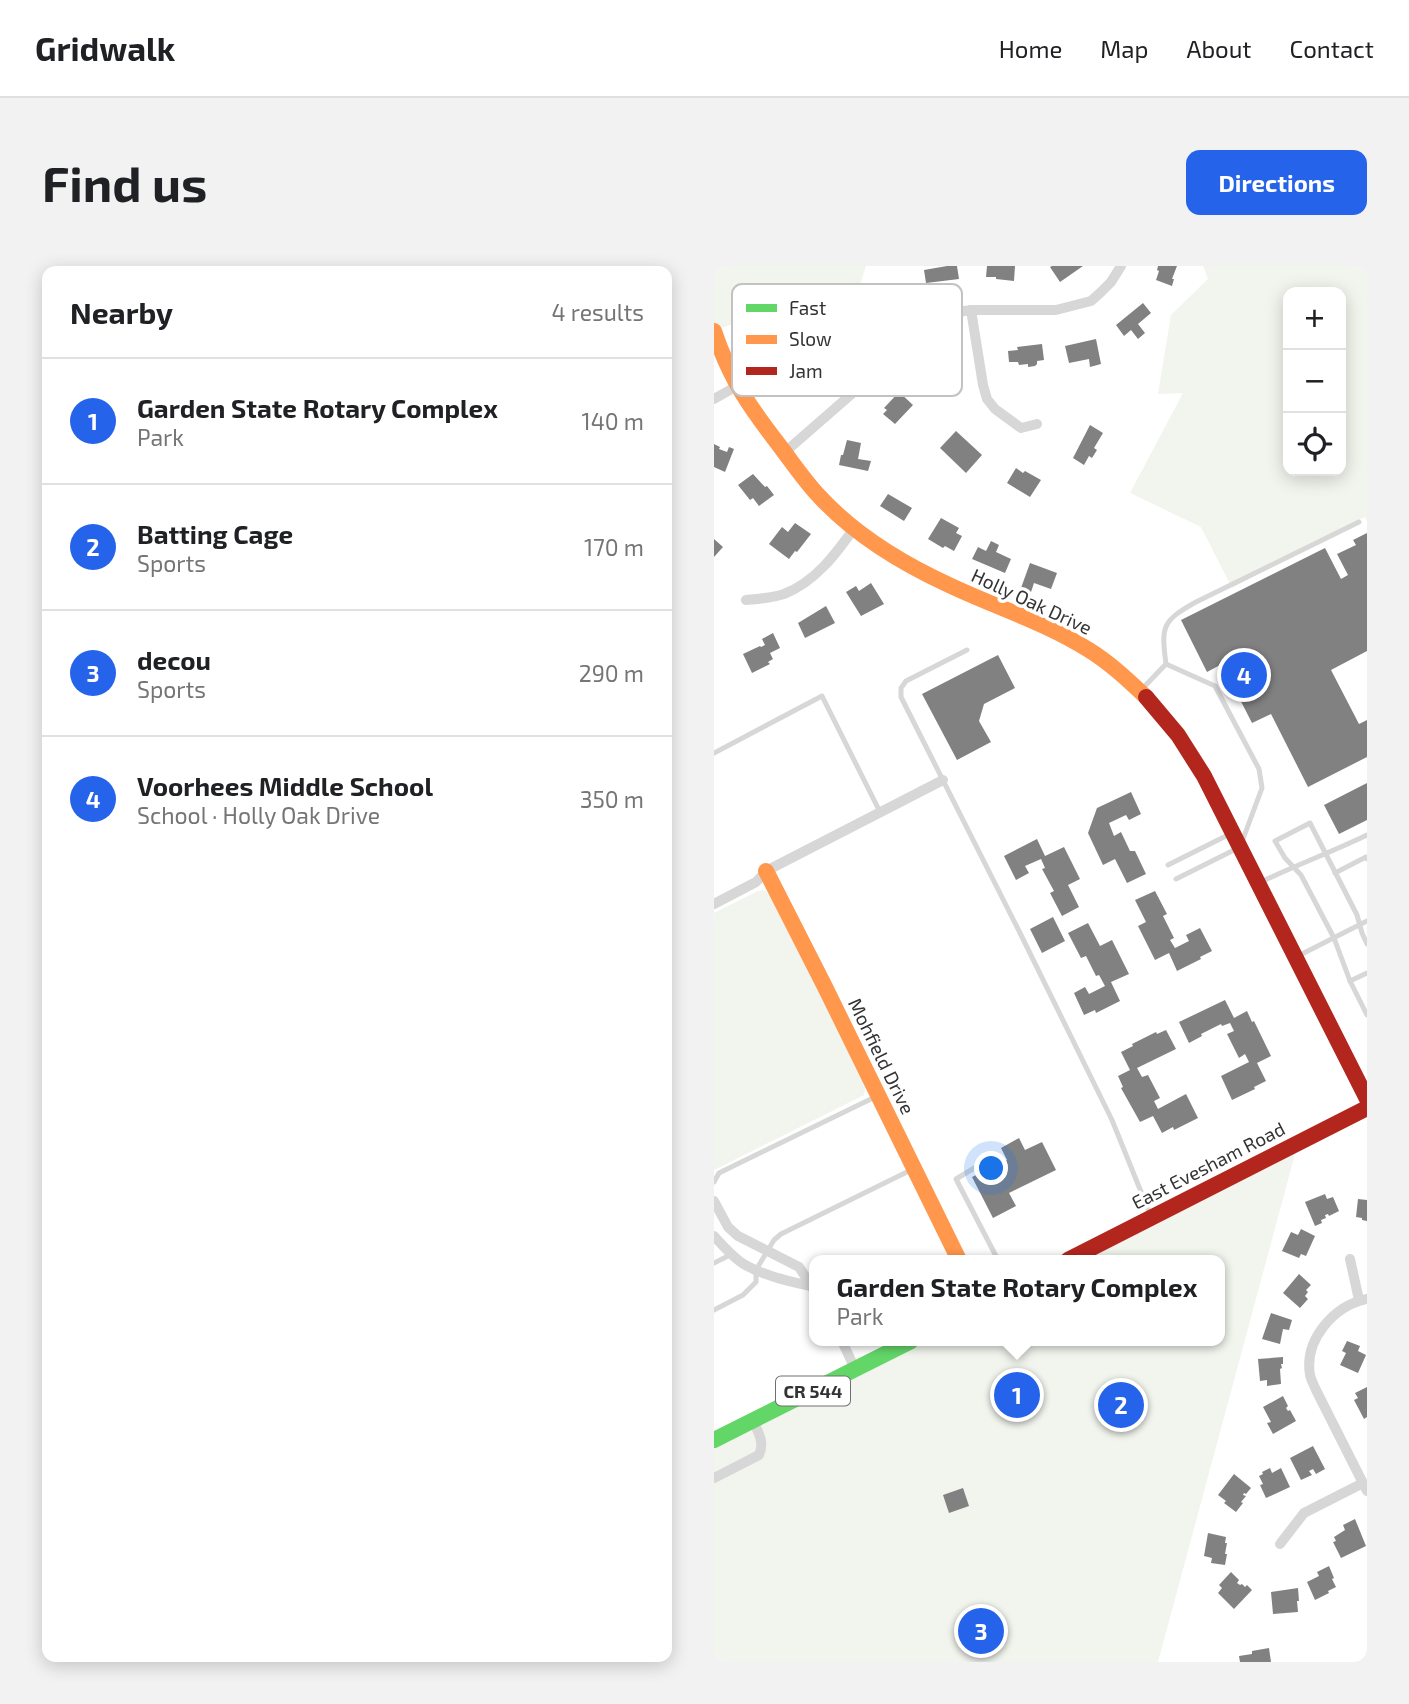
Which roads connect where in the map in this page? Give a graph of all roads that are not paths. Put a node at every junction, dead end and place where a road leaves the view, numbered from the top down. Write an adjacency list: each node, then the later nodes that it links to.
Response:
1 (1121, 266): 2 (street)
2 (971, 310): 3 (street); 10 (street)
3 (962, 312)
4 (714, 331): 5 (street, Holly Oak Drive)
5 (732, 374)
6 (732, 389): 9 (street)
7 (743, 396): 11 (street, Holly Oak Drive)
8 (849, 396): 11 (street)
9 (714, 399)
10 (1037, 424)
11 (785, 452): 13 (street, Holly Oak Drive)
12 (1359, 522): 16 (lane)
13 (855, 527): 14 (street); 17 (street, Holly Oak Drive)
14 (746, 600)
15 (967, 650): 19 (lane)
16 (1166, 664): 17 (lane); 22 (lane)
17 (1140, 691): 22 (street, Holly Oak Drive)
18 (714, 753): 20 (lane)
19 (943, 780): 20 (street); 47 (lane)
20 (880, 812): 27 (street)
21 (1367, 835): 23 (lane)
22 (1236, 840): 25 (lane); 29 (lane); 30 (street, Holly Oak Drive)
23 (1326, 854): 26 (lane); 26 (lane); 28 (lane)
24 (1367, 859): 28 (lane)
25 (1168, 865)
26 (1293, 866): 30 (lane); 34 (lane)
27 (766, 871): 31 (street); 40 (street, Mohfield Drive)
28 (1335, 873): 33 (lane)
29 (1176, 878)
30 (1258, 883): 36 (street, Holly Oak Drive)
31 (714, 904)
32 (1367, 921): 33 (lane)
33 (1359, 925): 34 (lane); 35 (lane)
34 (1334, 938): 36 (lane); 38 (lane)
35 (1367, 944)
36 (1296, 957): 41 (street, Holly Oak Drive)
37 (1367, 973): 38 (lane)
38 (1350, 981): 39 (lane)
39 (1367, 1015)
40 (878, 1095): 44 (street, Mohfield Drive); 45 (lane)
41 (1367, 1099)
42 (1367, 1108): 47 (street, East Evesham Road)
43 (982, 1164): 52 (lane)
44 (914, 1168): 49 (lane); 51 (street, Mohfield Drive)
45 (714, 1182)
46 (714, 1201): 49 (street)
47 (1151, 1217): 53 (street, East Evesham Road)
48 (714, 1236): 50 (street)
49 (767, 1252): 56 (lane); 57 (street)
50 (732, 1254): 55 (lane); 56 (street)
51 (957, 1255)
52 (995, 1255)
53 (1078, 1255)
54 (1350, 1259): 59 (street)
55 (714, 1263)
56 (756, 1270): 58 (street); 60 (lane)
57 (809, 1283)
58 (809, 1287)
59 (1363, 1300): 67 (street)
60 (714, 1310)
61 (844, 1346): 63 (street)
62 (901, 1346): 63 (street, CR 544)
63 (855, 1369): 64 (street, CR 544)
64 (753, 1420): 65 (street, CR 544); 66 (street)
65 (714, 1440)
66 (714, 1478)
67 (1365, 1487): 68 (street)
68 (1280, 1544)

